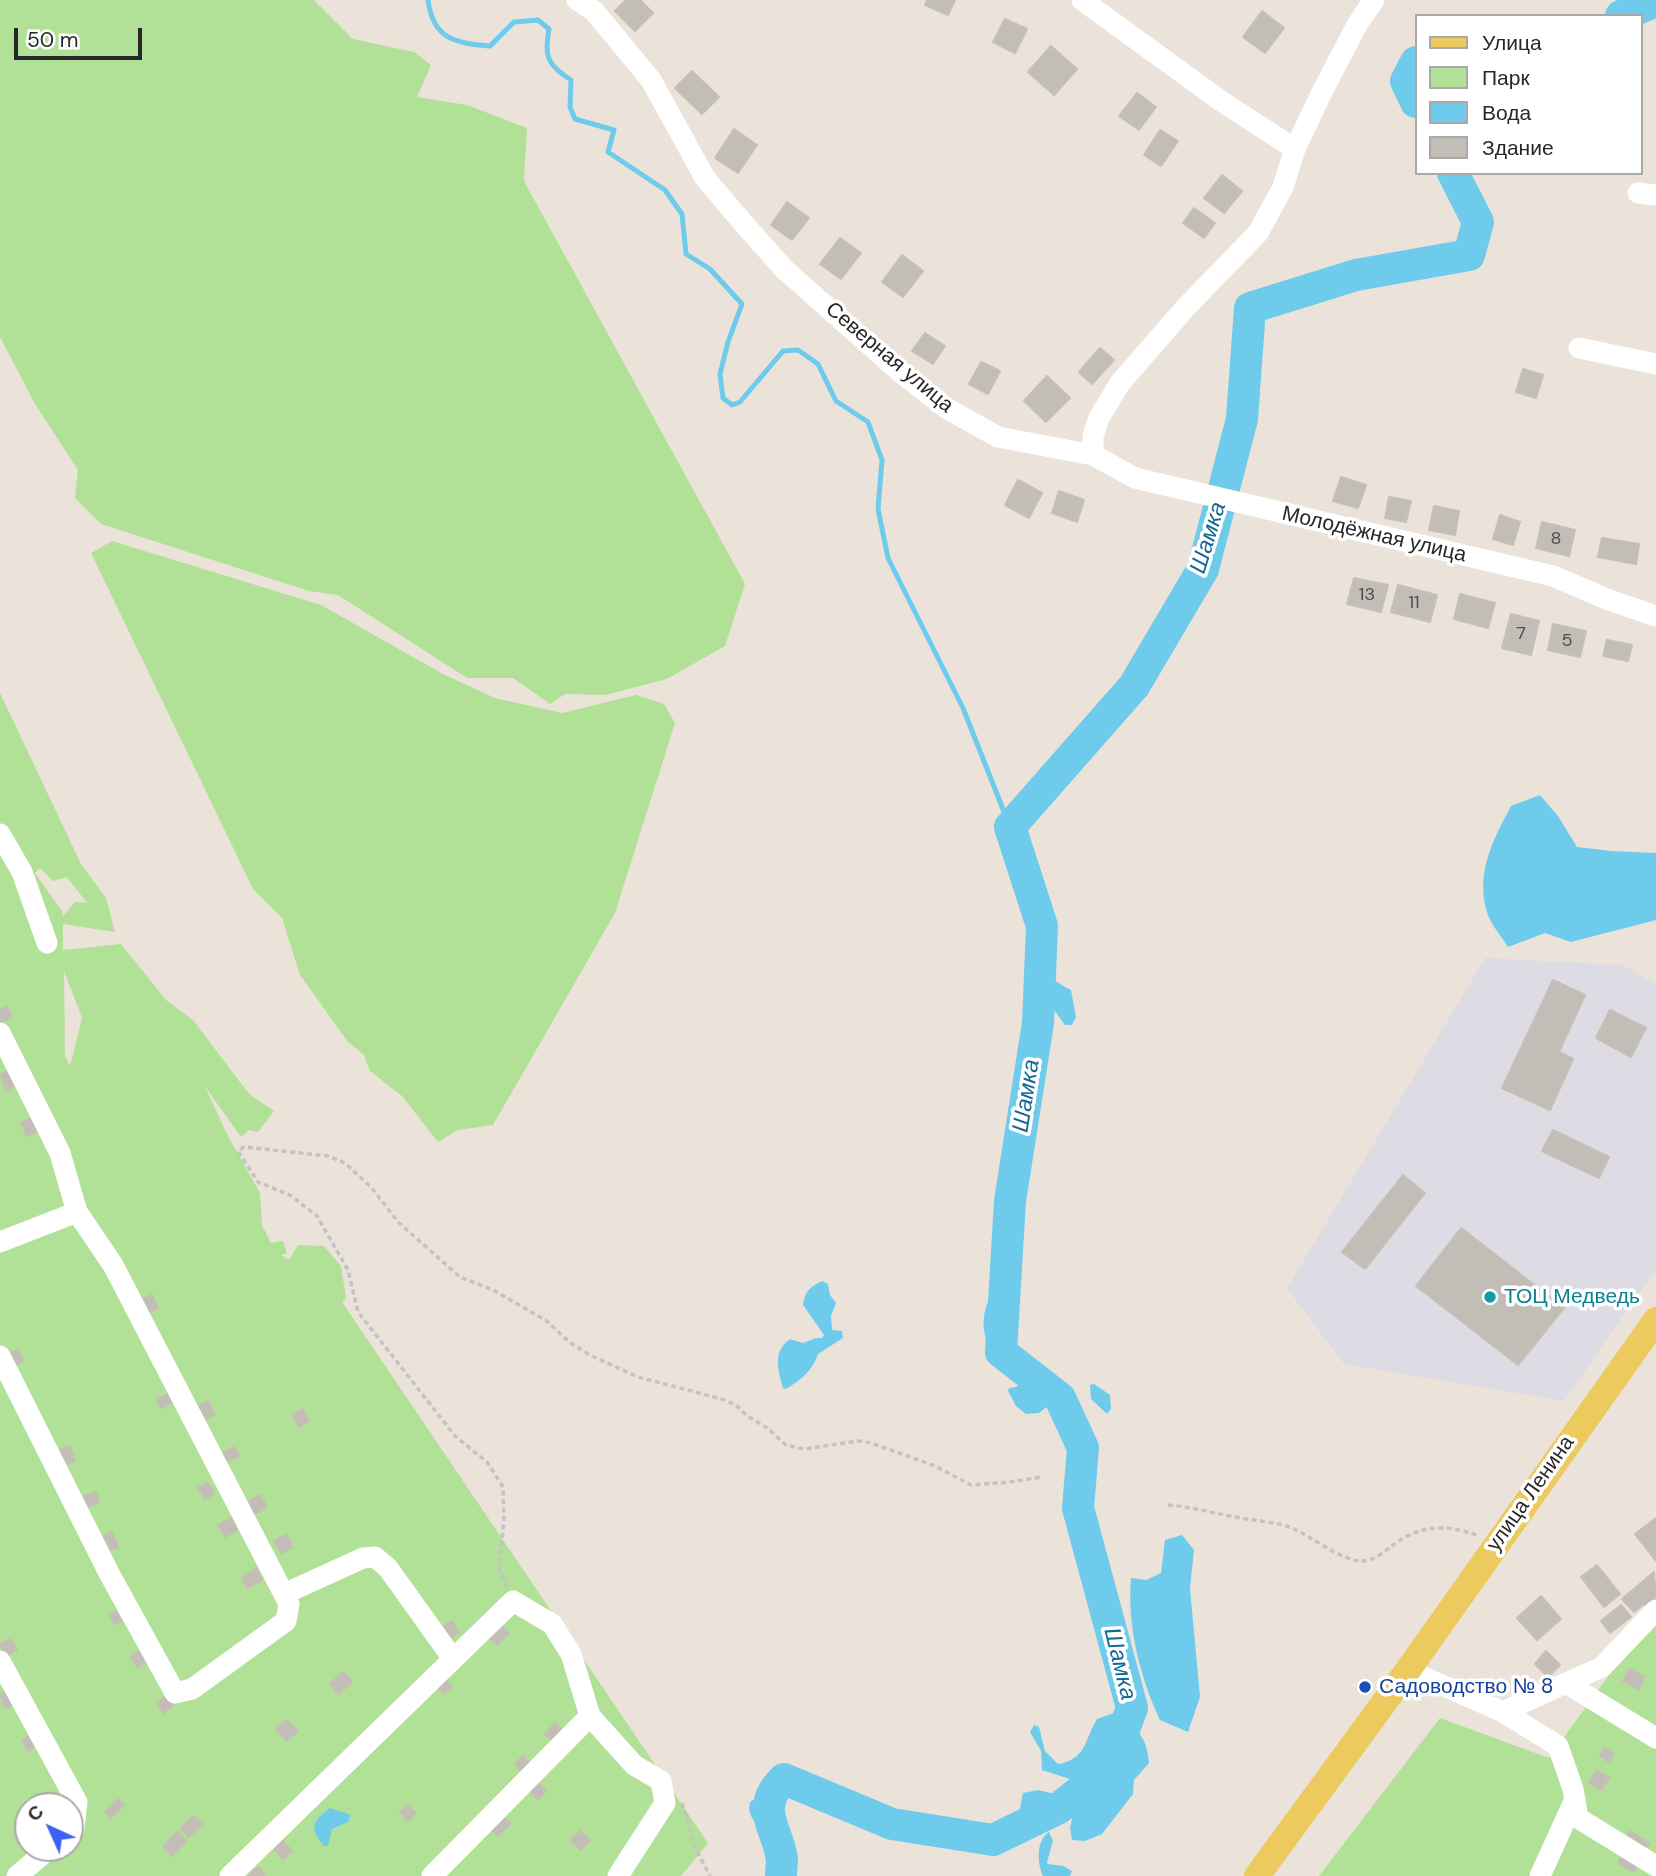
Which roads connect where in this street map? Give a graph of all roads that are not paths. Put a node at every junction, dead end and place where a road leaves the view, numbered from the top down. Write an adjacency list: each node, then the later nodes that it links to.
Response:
1 (577, 0): 7 (street, Северная улица)
2 (1082, 0): 4 (street)
3 (1374, 0): 4 (street)
4 (1295, 149): 7 (street)
5 (1579, 348): 6 (street)
6 (1656, 364)
7 (1093, 455): 8 (street, Молодёжная улица)
8 (1656, 616)
9 (0, 834): 10 (street)
10 (47, 943)
11 (0, 1033): 12 (street)
12 (77, 1212): 13 (street); 16 (street)
13 (0, 1242)
14 (1656, 1320): 20 (main road, улица Ленина)
15 (0, 1356): 16 (street)
16 (284, 1594): 18 (street)
17 (1656, 1610): 21 (street)
18 (453, 1659): 23 (street); 30 (street)
19 (0, 1661): 25 (street)
20 (1408, 1670): 22 (street); 33 (main road, улица Ленина)
21 (1566, 1684): 22 (street); 24 (street)
22 (1503, 1712): 26 (street)
23 (590, 1716): 31 (street); 32 (street)
24 (1656, 1738)
25 (72, 1792)
26 (1575, 1799): 28 (street); 34 (street)
27 (34, 1862): 29 (street)
28 (1656, 1866)
29 (17, 1876)
30 (230, 1876)
31 (432, 1876)
32 (618, 1876)
33 (1257, 1876)
34 (1540, 1876)

